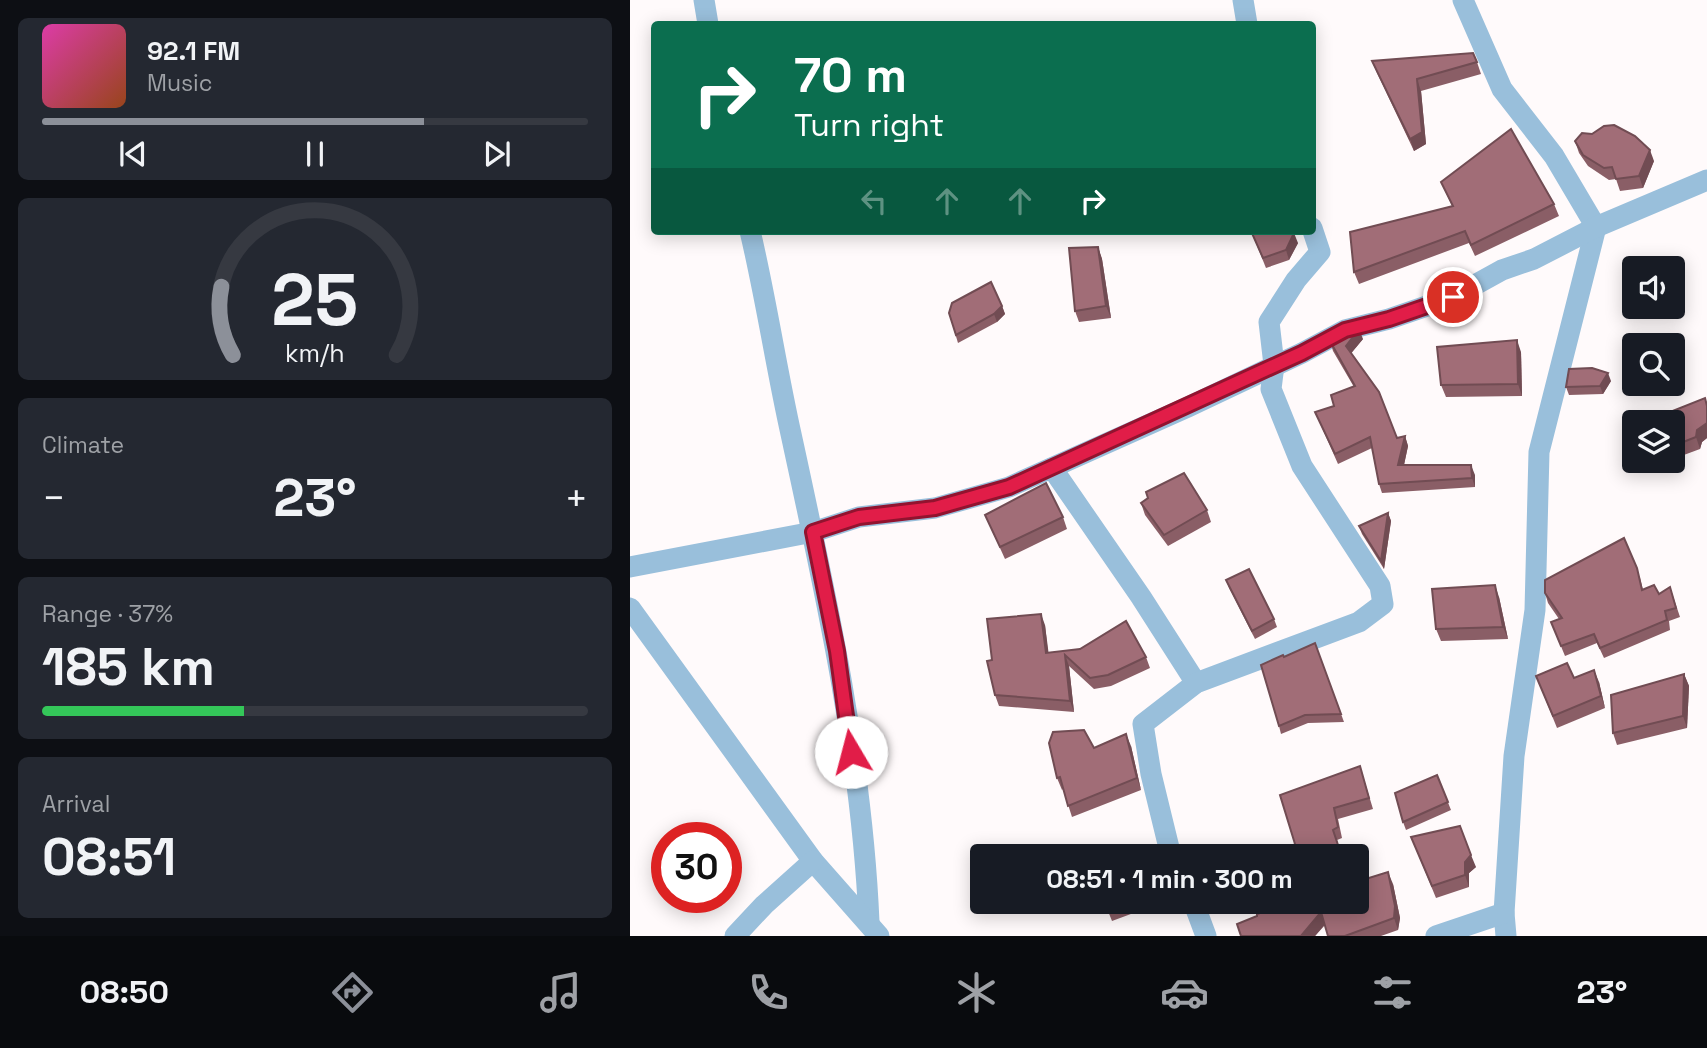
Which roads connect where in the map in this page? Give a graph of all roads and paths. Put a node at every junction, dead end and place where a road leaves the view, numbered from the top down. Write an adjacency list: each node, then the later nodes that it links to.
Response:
1 (704, 0): 4 (street)
2 (1243, 0): 5 (street)
3 (1463, 0): 7 (street)
4 (708, 21)
5 (1246, 21)
6 (1707, 180): 7 (street)
7 (1595, 227): 10 (street); 18 (street)
8 (752, 235): 12 (street)
9 (1314, 235): 10 (street)
10 (1274, 365): 11 (street); 15 (street)
11 (1052, 468): 12 (street); 15 (street)
12 (813, 532): 13 (street); 20 (street)
13 (630, 567)
14 (630, 608): 17 (street)
15 (1196, 683): 16 (street)
16 (1168, 844)
17 (813, 860): 20 (street); 21 (street)
18 (1504, 913): 23 (street); 24 (street)
19 (1197, 914): 22 (street)
20 (874, 929)
21 (735, 936)
22 (1206, 936)
23 (1436, 936)
24 (1506, 936)

